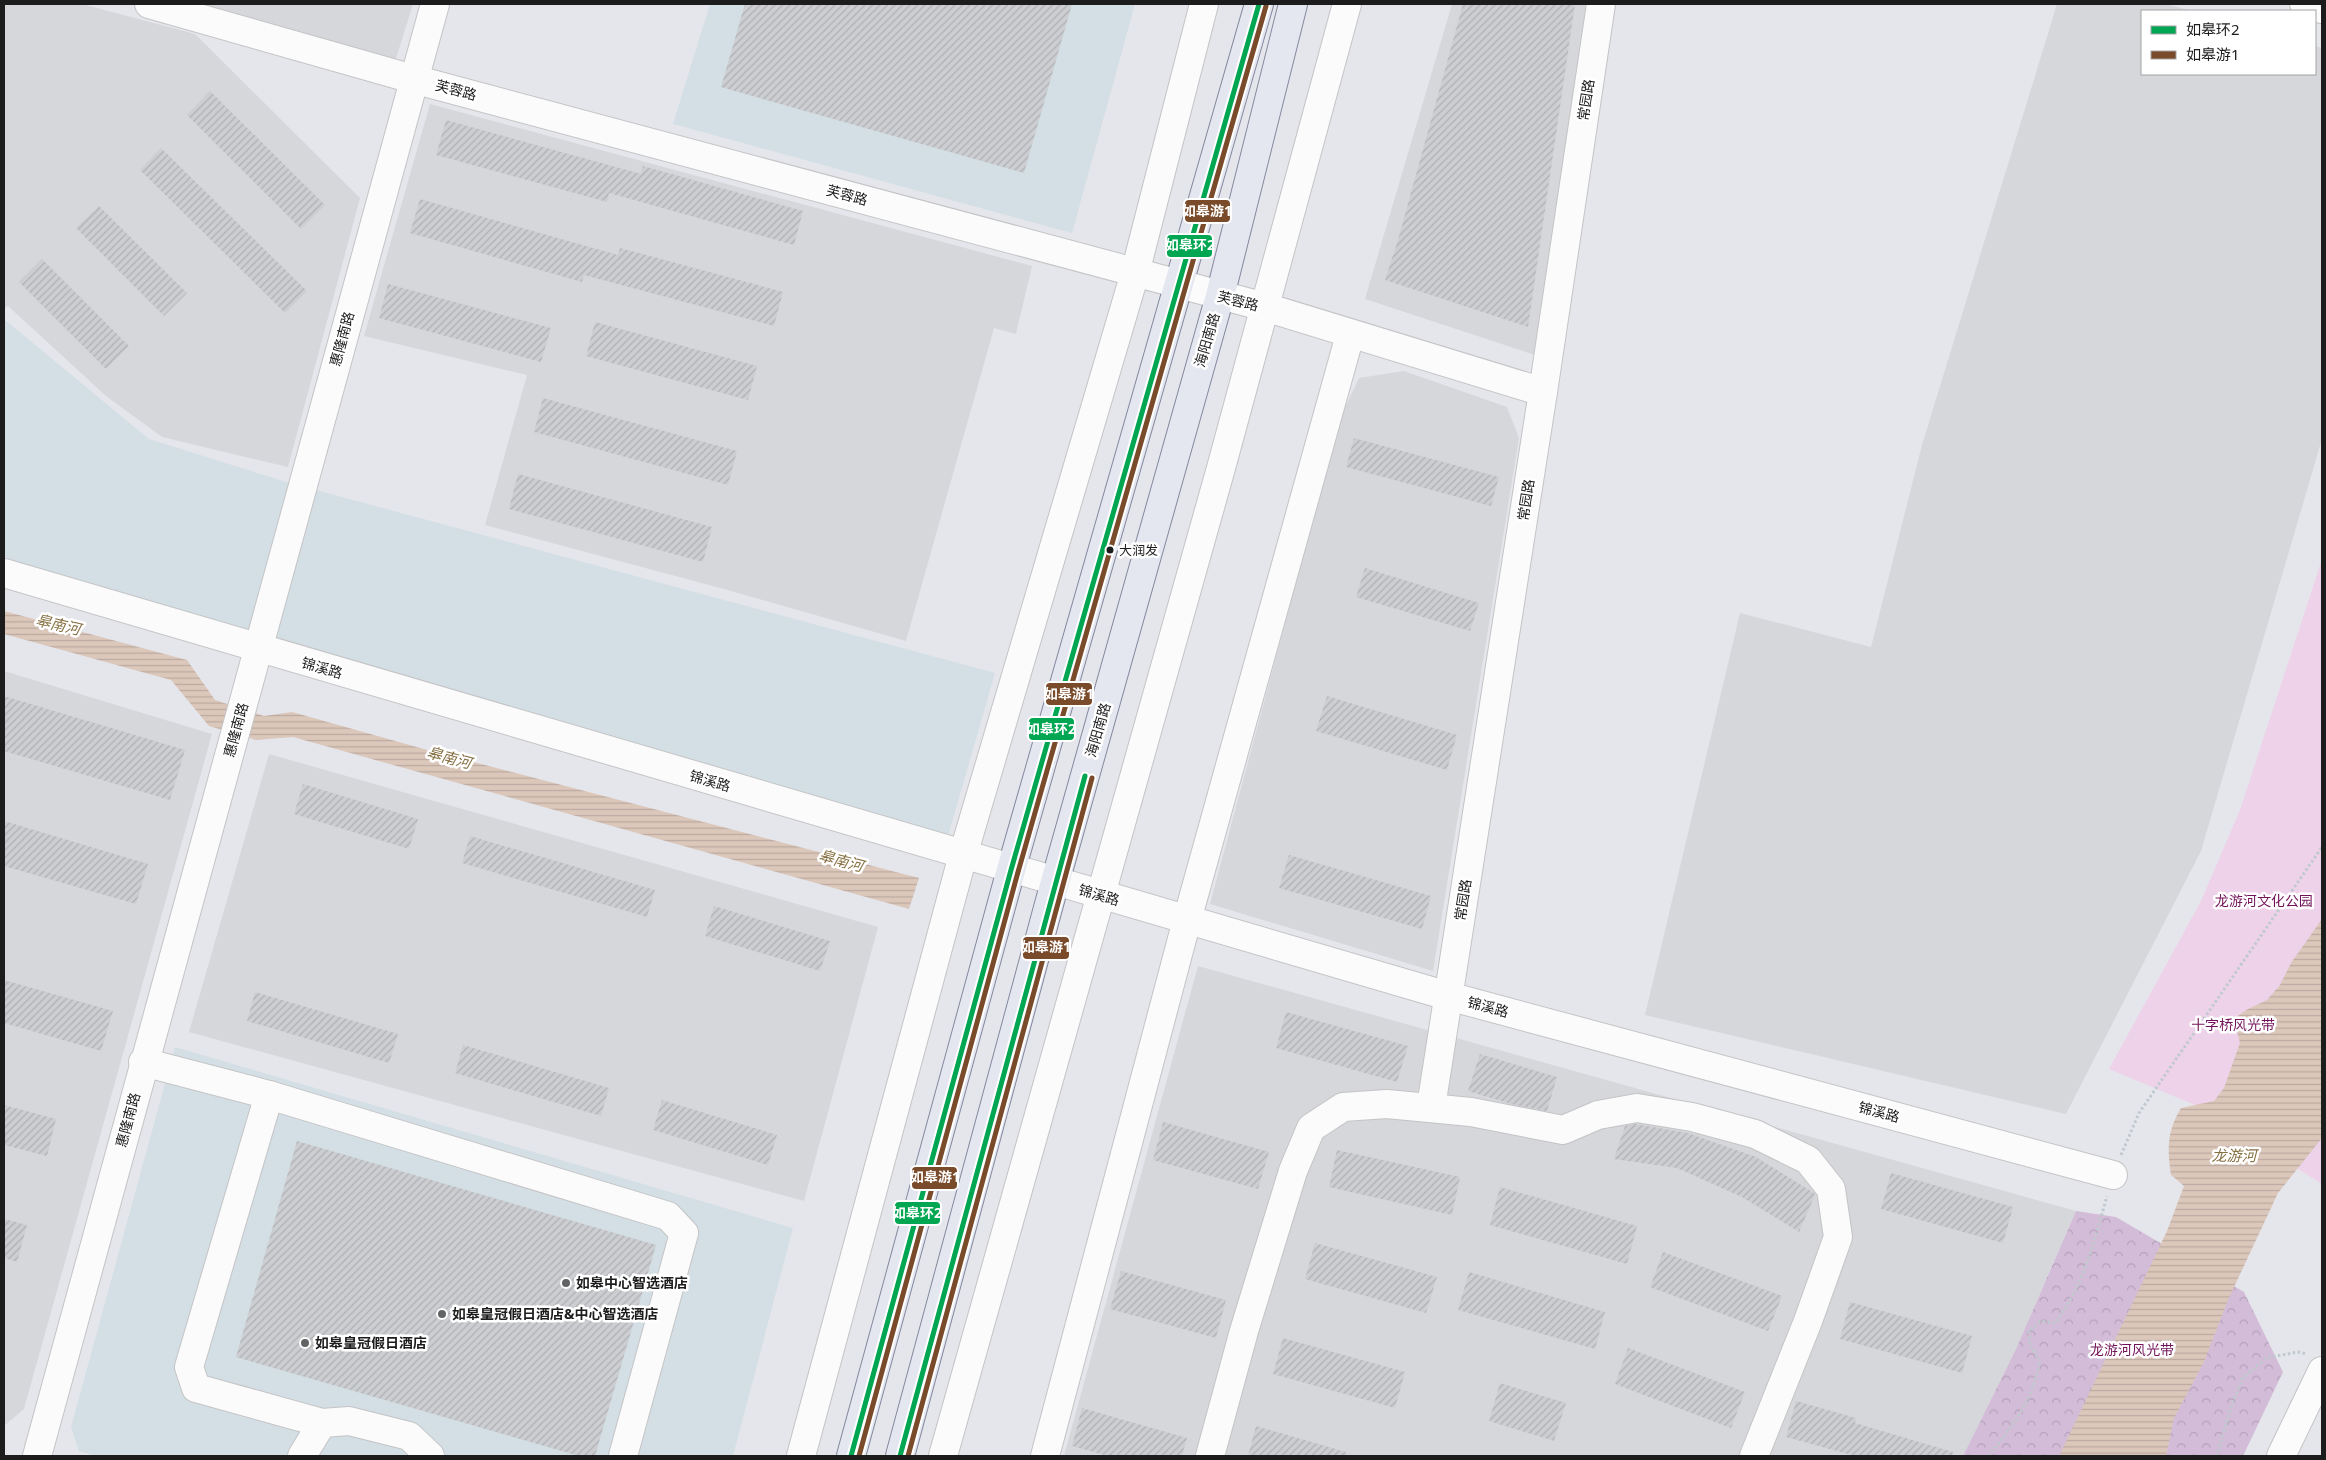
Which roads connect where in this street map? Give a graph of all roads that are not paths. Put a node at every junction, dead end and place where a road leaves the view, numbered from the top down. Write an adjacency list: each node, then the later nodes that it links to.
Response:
1 (149, 4): 10 (street, 芙蓉路)
2 (435, 4): 10 (street, 惠隆南路)
3 (1204, 4): 11 (street)
4 (1259, 4): 12 (main road)
5 (1294, 4): 13 (main road, 海阳南路)
6 (1347, 4): 14 (street)
7 (1601, 4): 16 (street, 常园路)
8 (2304, 4): 9 (street)
9 (2322, 9)
10 (413, 79): 11 (street, 芙蓉路); 18 (street, 惠隆南路)
11 (1135, 273): 12 (street, 芙蓉路); 19 (street)
12 (1179, 285): 13 (street, 芙蓉路); 20 (main road)
13 (1220, 296): 14 (street, 芙蓉路); 21 (main road, 海阳南路)
14 (1265, 307): 15 (street, 芙蓉路); 22 (street)
15 (1350, 335): 16 (street, 芙蓉路); 23 (street)
16 (1543, 392): 24 (street, 常园路)
17 (4, 573): 18 (street, 锦溪路)
18 (258, 649): 19 (street, 锦溪路); 25 (street, 惠隆南路)
19 (963, 855): 20 (street, 锦溪路); 35 (street)
20 (1012, 870): 21 (street, 锦溪路); 36 (main road)
21 (1055, 882): 22 (street, 锦溪路); 37 (main road, 海阳南路)
22 (1100, 895): 23 (street, 锦溪路); 38 (street)
23 (1187, 920): 24 (street, 锦溪路); 39 (street)
24 (1448, 996): 27 (street, 常园路); 28 (street, 锦溪路)
25 (143, 1062): 26 (street); 31 (street, 惠隆南路)
26 (269, 1095): 30 (street); 34 (street)
27 (1431, 1107): 40 (street); 41 (street)
28 (2112, 1175)
29 (2318, 1363): 42 (street)
30 (322, 1423): 32 (street); 33 (street)
31 (37, 1456)
32 (302, 1456)
33 (432, 1456)
34 (623, 1456)
35 (801, 1456)
36 (851, 1456)
37 (900, 1456)
38 (944, 1456)
39 (1045, 1456)
40 (1210, 1456)
41 (1754, 1456)
42 (2281, 1456)

